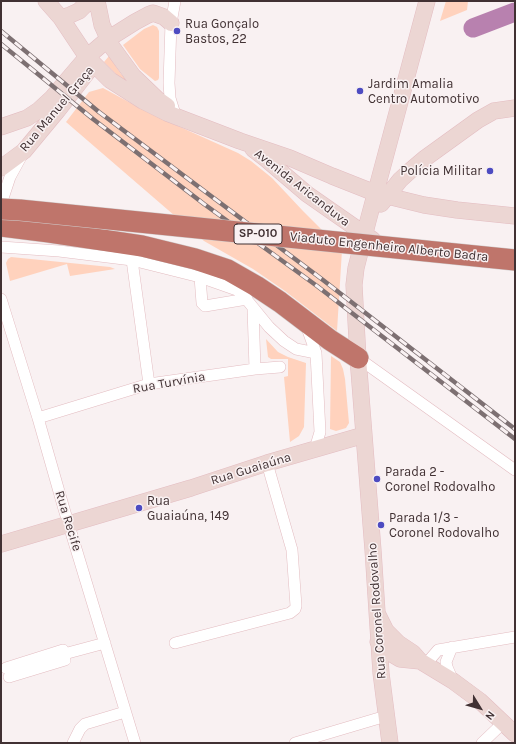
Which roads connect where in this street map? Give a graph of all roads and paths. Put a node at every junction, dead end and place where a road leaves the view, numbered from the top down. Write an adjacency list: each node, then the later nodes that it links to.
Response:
1 (46, 1): 6 (main road, Avenida Aricanduva)
2 (89, 1): 6 (main road)
3 (97, 1): 8 (main road, Avenida Aricanduva)
4 (175, 1): 7 (street)
5 (427, 1): 15 (main road)
6 (61, 18): 9 (main road, Avenida Aricanduva)
7 (171, 23): 8 (main road, Rua Manuel Graça); 11 (street)
8 (110, 43): 9 (main road, Rua Manuel Graça); 11 (main road, Avenida Aricanduva)
9 (91, 60): 11 (main road, Avenida Aricanduva); 12 (main road); 14 (main road, Rua Manuel Graça)
10 (515, 108): 18 (main road)
11 (179, 115): 13 (main road, Avenida Aricanduva)
12 (3, 125)
13 (240, 141): 17 (main road, Avenida Aricanduva); 19 (main road, Avenida Aricanduva)
14 (24, 151): 16 (main road, Rua Manuel Graça); 22 (street)
15 (386, 155): 18 (main road); 20 (main road)
16 (1, 168)
17 (332, 176): 19 (main road); 20 (main road, Avenida Aricanduva)
18 (400, 180): 20 (main road); 23 (main road)
19 (307, 194): 27 (main road, Avenida Aricanduva)
20 (381, 194): 23 (main road, Avenida Aricanduva); 27 (main road)
21 (1, 198): 29 (highway, Viaduto Engenheiro Alberto Badra / SP-010)
22 (1, 204)
23 (424, 205): 25 (main road, Avenida Aricanduva)
24 (1, 209): 31 (highway, Viaduto Engenheiro Alberto Badra / SP-010, bridge)
25 (515, 216)
26 (1, 226): 37 (highway)
27 (366, 228): 32 (main road, Avenida Aricanduva); 39 (main road, Rua Coronel Rodovalho)
28 (1, 247): 30 (street)
29 (515, 249)
30 (132, 260): 33 (street); 42 (street)
31 (515, 260)
32 (515, 269)
33 (200, 277): 35 (street); 35 (street)
34 (1, 299): 43 (street, Rua Recife)
35 (247, 299): 36 (street)
36 (253, 308): 38 (street); 41 (street)
37 (305, 321): 38 (street); 39 (highway)
38 (316, 353): 45 (street)
39 (358, 358): 44 (main road, Rua Coronel Rodovalho); 47 (street)
40 (280, 367): 41 (street, Rua Turvínia)
41 (255, 369): 42 (street, Rua Turvínia)
42 (149, 384): 43 (street, Rua Turvínia)
43 (38, 418): 48 (street, Rua Recife)
44 (364, 435): 45 (main road, Rua Guaiaúna); 50 (main road, Rua Coronel Rodovalho)
45 (321, 442): 46 (main road, Rua Guaiaúna)
46 (267, 463): 48 (main road, Rua Guaiaúna); 54 (street)
47 (515, 470)
48 (69, 524): 49 (main road, Rua Guaiaúna); 53 (street, Rua Recife)
49 (1, 544)
50 (377, 614): 52 (main road, Rua Coronel Rodovalho); 56 (main road)
51 (515, 636): 55 (street)
52 (378, 642): 56 (main road); 60 (main road, Rua Coronel Rodovalho)
53 (105, 643): 57 (street); 59 (street, Rua Recife)
54 (175, 643)
55 (452, 647): 56 (street); 58 (street)
56 (423, 663): 58 (main road)
57 (7, 672)
58 (453, 681): 61 (main road)
59 (125, 712): 63 (street); 64 (street, Rua Recife)
60 (386, 716): 65 (street); 66 (main road, Rua Coronel Rodovalho)
61 (503, 723): 62 (main road); 67 (street)
62 (515, 734)
63 (73, 743)
64 (135, 743)
65 (295, 743)
66 (390, 743)
67 (482, 743)

